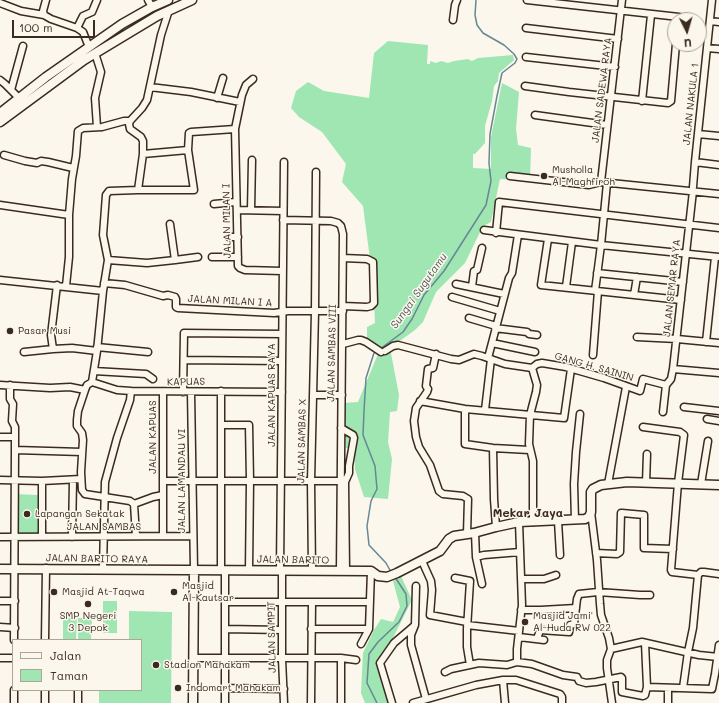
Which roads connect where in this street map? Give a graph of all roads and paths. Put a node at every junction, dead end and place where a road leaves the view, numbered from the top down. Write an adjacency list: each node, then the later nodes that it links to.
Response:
1 (46, 0): 13 (street)
2 (97, 0): 19 (street)
3 (168, 0): 10 (street)
4 (192, 0): 11 (street)
5 (457, 0): 16 (street)
6 (527, 0): 12 (street)
7 (622, 0): 12 (street, JALAN SADEWA RAYA)
8 (712, 0): 17 (street, JALAN NAKULA 1)
9 (1, 2): 13 (street)
10 (150, 4): 22 (street)
11 (168, 10): 26 (street); 35 (street)
12 (621, 11): 14 (street); 21 (street, JALAN SADEWA RAYA)
13 (44, 15): 19 (street)
14 (651, 15): 15 (street); 40 (street)
15 (667, 17)
16 (454, 20)
17 (710, 21): 18 (street); 24 (street, JALAN NAKULA 1)
18 (719, 22)
19 (77, 28): 22 (street)
20 (526, 28): 21 (street)
21 (618, 39): 30 (street, JALAN SADEWA RAYA)
22 (92, 45): 26 (street); 38 (street)
23 (23, 46): 36 (street)
24 (707, 48): 25 (street)
25 (719, 49)
26 (97, 52): 45 (street); 47 (street)
27 (675, 52): 40 (street)
28 (707, 52): 49 (street, JALAN NAKULA 1)
29 (526, 57): 30 (street)
30 (615, 67): 37 (street, JALAN SADEWA RAYA)
31 (223, 78): 39 (street)
32 (252, 79): 41 (street, JALAN MILAN I)
33 (0, 80): 36 (street)
34 (525, 86): 37 (street)
35 (150, 87): 39 (street); 44 (street)
36 (11, 90): 38 (street)
37 (611, 97): 40 (street); 46 (street, JALAN SADEWA RAYA)
38 (19, 98): 42 (street)
39 (217, 98): 41 (street)
40 (642, 101)
41 (240, 102): 48 (street, JALAN MILAN I)
42 (0, 113)
43 (535, 115): 46 (street)
44 (130, 121): 47 (street); 52 (street)
45 (0, 122)
46 (607, 125): 61 (street, JALAN SADEWA RAYA)
47 (97, 127): 58 (street)
48 (235, 129): 51 (street); 65 (street, JALAN MILAN I)
49 (698, 134): 50 (street); 56 (street, JALAN NAKULA 1)
50 (719, 136)
51 (188, 150): 52 (street); 63 (street)
52 (143, 154): 63 (street)
53 (4, 155): 58 (street)
54 (252, 160): 69 (street)
55 (284, 162): 70 (street, JALAN KAPUAS RAYA)
56 (695, 162): 57 (street); 62 (street, JALAN NAKULA 1)
57 (719, 165)
58 (74, 168): 72 (street)
59 (316, 172): 74 (street, JALAN SAMBAS X)
60 (510, 176): 61 (street)
61 (604, 182): 62 (street); 71 (street, JALAN SADEWA RAYA)
62 (693, 189): 64 (street); 76 (street, JALAN SEMAR RAYA)
63 (138, 190): 93 (street)
64 (719, 194)
65 (236, 202): 66 (street); 68 (street, JALAN MILAN I)
66 (214, 204)
67 (0, 205): 72 (street)
68 (237, 210): 69 (street); 82 (street, JALAN MILAN I)
69 (251, 210): 70 (street)
70 (282, 211): 73 (street, JALAN KAPUAS RAYA)
71 (604, 214): 76 (street); 79 (street); 85 (street, JALAN SADEWA RAYA)
72 (69, 215): 103 (street)
73 (283, 220): 74 (street); 95 (street, JALAN KAPUAS RAYA)
74 (314, 220): 92 (street, JALAN SAMBAS VIII); 115 (street, JALAN SAMBAS X)
75 (170, 224): 94 (street)
76 (689, 224): 77 (street); 87 (street, JALAN SEMAR RAYA)
77 (719, 228)
78 (484, 230): 79 (street)
79 (496, 233): 80 (street)
80 (518, 235): 83 (street); 108 (street)
81 (229, 237): 82 (street)
82 (238, 237): 90 (street, JALAN MILAN I)
83 (548, 239): 84 (street); 105 (street)
84 (572, 242): 85 (street); 105 (street)
85 (601, 245): 87 (street); 96 (street, JALAN SADEWA RAYA)
86 (482, 248): 104 (street)
87 (685, 254): 91 (street); 99 (street, JALAN SEMAR RAYA)
88 (198, 257): 94 (street)
89 (212, 257): 90 (street)
90 (238, 257): 95 (street, JALAN MILAN I)
91 (717, 257): 122 (street)
92 (344, 258): 112 (street, JALAN SAMBAS VIII); 112 (street)
93 (108, 260): 94 (street); 100 (street)
94 (175, 260)
95 (282, 271): 114 (street, JALAN KAPUAS RAYA)
96 (598, 273): 97 (street); 107 (street, JALAN SADEWA RAYA)
97 (637, 277): 99 (street); 109 (street)
98 (0, 280): 102 (street)
99 (684, 282): 111 (street, JALAN SEMAR RAYA)
100 (104, 283): 106 (street); 114 (street, JALAN MILAN I A)
101 (456, 284): 104 (street)
102 (58, 285): 103 (street); 126 (street)
103 (66, 286): 106 (street)
104 (472, 287): 108 (street)
105 (566, 287): 107 (street)
106 (102, 291): 127 (street)
107 (597, 291): 109 (street); 132 (street, JALAN SADEWA RAYA)
108 (504, 294): 113 (street)
109 (634, 295): 111 (street)
110 (452, 297): 113 (street)
111 (681, 300): 121 (street, JALAN SEMAR RAYA)
112 (343, 309): 115 (street); 124 (street, JALAN SAMBAS VIII)
113 (500, 311): 117 (street)
114 (284, 312): 115 (street); 118 (street, JALAN KAPUAS RAYA)
115 (315, 312): 154 (street, JALAN SAMBAS X)
116 (469, 318): 117 (street)
117 (496, 327): 119 (street); 123 (street)
118 (282, 334): 134 (street); 135 (street, JALAN KAPUAS RAYA)
119 (537, 335)
120 (637, 337): 121 (street)
121 (677, 339): 122 (street); 138 (street, JALAN SEMAR RAYA)
122 (706, 342): 125 (street)
123 (492, 343): 130 (street); 133 (street)
124 (343, 344): 131 (street, GANG H. SAININ); 155 (street, JALAN SAMBAS VIII)
125 (719, 344)
126 (53, 348): 127 (street); 128 (street)
127 (97, 349): 129 (street); 139 (street)
128 (24, 352)
129 (148, 352)
130 (535, 352)
131 (436, 354): 133 (street, GANG H. SAININ); 156 (street)
132 (593, 355)
133 (490, 358): 136 (street, GANG H. SAININ); 159 (street)
134 (184, 360): 135 (street); 151 (street)
135 (282, 361): 153 (street, JALAN KAPUAS RAYA)
136 (532, 368): 137 (street, GANG H. SAININ); 163 (street)
137 (571, 369): 146 (street, GANG H. SAININ); 163 (street)
138 (673, 369): 140 (street); 145 (street, JALAN SEMAR RAYA)
139 (94, 371): 141 (street); 142 (street)
140 (719, 373)
141 (153, 379)
142 (92, 382): 147 (street); 148 (street, KAPUAS)
143 (0, 385): 144 (street)
144 (10, 385): 147 (street); 170 (street)
145 (666, 385): 146 (street, GANG H. SAININ); 161 (street, JALAN SEMAR RAYA)
146 (626, 386): 191 (street)
147 (85, 390): 175 (street)
148 (131, 391): 150 (street, KAPUAS); 195 (street)
149 (221, 391): 152 (street, KAPUAS); 153 (street, KAPUAS); 166 (street)
150 (163, 392): 151 (street, KAPUAS); 182 (street, JALAN KAPUAS)
151 (183, 392): 152 (street, KAPUAS)
152 (191, 392): 183 (street, JALAN LAMANDAU VI)
153 (282, 392): 188 (street, JALAN KAPUAS RAYA)
154 (312, 395): 155 (street); 186 (street, JALAN SAMBAS X)
155 (342, 395): 168 (street, JALAN SAMBAS VIII)
156 (420, 401): 158 (street); 203 (street)
157 (684, 407): 160 (street)
158 (465, 409): 159 (street); 172 (street)
159 (485, 410): 163 (street)
160 (719, 411)
161 (663, 412)
162 (580, 414): 198 (street)
163 (530, 416): 174 (street)
164 (707, 419): 165 (street)
165 (719, 421)
166 (221, 425): 184 (street); 185 (street)
167 (643, 427): 190 (street)
168 (341, 428): 187 (street, JALAN SAMBAS VIII); 227 (street)
169 (0, 436): 170 (street)
170 (15, 437): 173 (street)
171 (708, 441): 192 (street)
172 (493, 448): 174 (street); 202 (street)
173 (15, 450): 175 (street); 179 (street)
174 (529, 450): 201 (street)
175 (82, 452): 177 (street)
176 (646, 454): 189 (street)
177 (81, 479): 180 (street); 195 (street)
178 (0, 480): 179 (street)
179 (15, 480): 181 (street); 208 (street)
180 (73, 480): 181 (street); 210 (street)
181 (42, 481): 209 (street)
182 (163, 481): 183 (street, JALAN KAPUAS); 194 (street, JALAN KAPUAS)
183 (193, 481): 184 (street, JALAN KAPUAS); 207 (street, JALAN LAMANDAU VI)
184 (222, 481): 185 (street, JALAN KAPUAS); 222 (street)
185 (250, 481): 188 (street, JALAN KAPUAS); 224 (street)
186 (311, 481): 187 (street, JALAN KAPUAS); 188 (street, JALAN KAPUAS); 226 (street, JALAN SAMBAS X)
187 (341, 481): 227 (street, JALAN SAMBAS VIII)
188 (281, 482): 225 (street, JALAN KAPUAS RAYA)
189 (646, 483): 190 (street); 191 (street)
190 (678, 483): 192 (street); 212 (street)
191 (608, 484): 197 (street)
192 (701, 484): 193 (street)
193 (719, 485)
194 (163, 495): 196 (street); 206 (street, JALAN KAPUAS)
195 (104, 498): 196 (street); 211 (street)
196 (134, 504): 205 (street)
197 (591, 512): 198 (street); 214 (street)
198 (575, 520): 199 (street)
199 (558, 521): 201 (street); 215 (street)
200 (519, 522): 201 (street); 202 (street); 213 (street)
201 (533, 522)
202 (496, 527): 203 (street)
203 (471, 534): 216 (street); 217 (street)
204 (0, 536): 208 (street, JALAN SAMBAS)
205 (136, 536): 206 (street, JALAN SAMBAS); 211 (street, JALAN SAMBAS)
206 (163, 536): 207 (street, JALAN SAMBAS)
207 (193, 536): 223 (street, JALAN LAMANDAU VI)
208 (15, 537): 209 (street, JALAN SAMBAS); 218 (street)
209 (42, 537): 210 (street, JALAN SAMBAS)
210 (72, 537): 211 (street, JALAN SAMBAS)
211 (104, 537): 221 (street)
212 (673, 549): 214 (street); 231 (street)
213 (520, 552): 216 (street); 233 (street)
214 (596, 553): 236 (street)
215 (560, 555)
216 (476, 557): 234 (street)
217 (422, 561): 228 (street, JALAN BARITO); 246 (street)
218 (15, 568): 219 (street, JALAN BARITO RAYA); 220 (street, JALAN BARITO RAYA); 239 (street)
219 (46, 568): 221 (street, JALAN BARITO RAYA); 256 (street)
220 (0, 569)
221 (104, 569): 223 (street, JALAN BARITO RAYA)
222 (223, 569): 223 (street, JALAN BARITO); 224 (street, JALAN BARITO); 240 (street)
223 (194, 570): 269 (street)
224 (248, 570): 225 (street, JALAN BARITO)
225 (281, 570): 226 (street, JALAN BARITO); 241 (street, JALAN SAMPIT)
226 (312, 571): 227 (street, JALAN BARITO)
227 (343, 571): 228 (street, JALAN BARITO)
228 (371, 571): 243 (street)
229 (719, 574): 231 (street)
230 (556, 575): 233 (street)
231 (698, 575): 265 (street)
232 (454, 578): 246 (street)
233 (521, 579): 245 (street)
234 (482, 584)
235 (416, 586): 247 (street)
236 (598, 592): 237 (street); 244 (street); 264 (street)
237 (650, 595)
238 (0, 601): 239 (street)
239 (15, 601): 249 (street)
240 (225, 602): 241 (street); 250 (street)
241 (281, 602): 242 (street); 253 (street, JALAN SAMPIT)
242 (312, 602): 243 (street); 251 (street)
243 (370, 602): 252 (street)
244 (576, 608): 245 (street); 257 (street)
245 (521, 610): 254 (street)
246 (467, 623): 254 (street); 276 (street)
247 (416, 625): 258 (street); 260 (street)
248 (0, 627): 249 (street)
249 (14, 628): 255 (street)
250 (225, 629): 253 (street); 270 (street)
251 (311, 629): 252 (street); 271 (street)
252 (369, 629): 262 (street)
253 (282, 630): 273 (street, JALAN SAMPIT)
254 (519, 634): 257 (street); 275 (street)
255 (14, 639)
256 (45, 639)
257 (537, 639): 259 (street)
258 (411, 640): 260 (street); 289 (street)
259 (544, 640)
260 (394, 643): 298 (street)
261 (645, 643): 264 (street); 265 (street); 281 (street)
262 (362, 644)
263 (719, 645): 266 (street)
264 (611, 649): 280 (street)
265 (688, 652): 266 (street); 284 (street)
266 (718, 657): 278 (street)
267 (0, 658): 268 (street)
268 (12, 658)
269 (193, 658): 270 (street); 293 (street)
270 (225, 658): 273 (street); 282 (street)
271 (311, 658): 272 (street); 273 (street); 296 (street)
272 (341, 658): 274 (street); 297 (street)
273 (282, 659): 285 (street, JALAN SAMPIT)
274 (356, 660)
275 (518, 662): 276 (street); 280 (street)
276 (470, 665): 277 (street)
277 (445, 672)
278 (717, 674): 284 (street)
279 (503, 680): 289 (street); 300 (street); 301 (street)
280 (608, 680): 281 (street); 302 (street)
281 (647, 687): 283 (street)
282 (225, 688): 285 (street); 294 (street)
283 (668, 688): 284 (street); 303 (street)
284 (683, 688)
285 (284, 689): 295 (street, JALAN SAMPIT)
286 (14, 691): 290 (street)
287 (45, 691): 291 (street)
288 (78, 691): 292 (street)
289 (426, 699): 299 (street)
290 (14, 703)
291 (45, 703)
292 (78, 703)
293 (193, 703)
294 (225, 703)
295 (284, 703)
296 (311, 703)
297 (341, 703)
298 (392, 703)
299 (413, 703)
300 (504, 703)
301 (562, 703)
302 (612, 703)
303 (668, 703)

